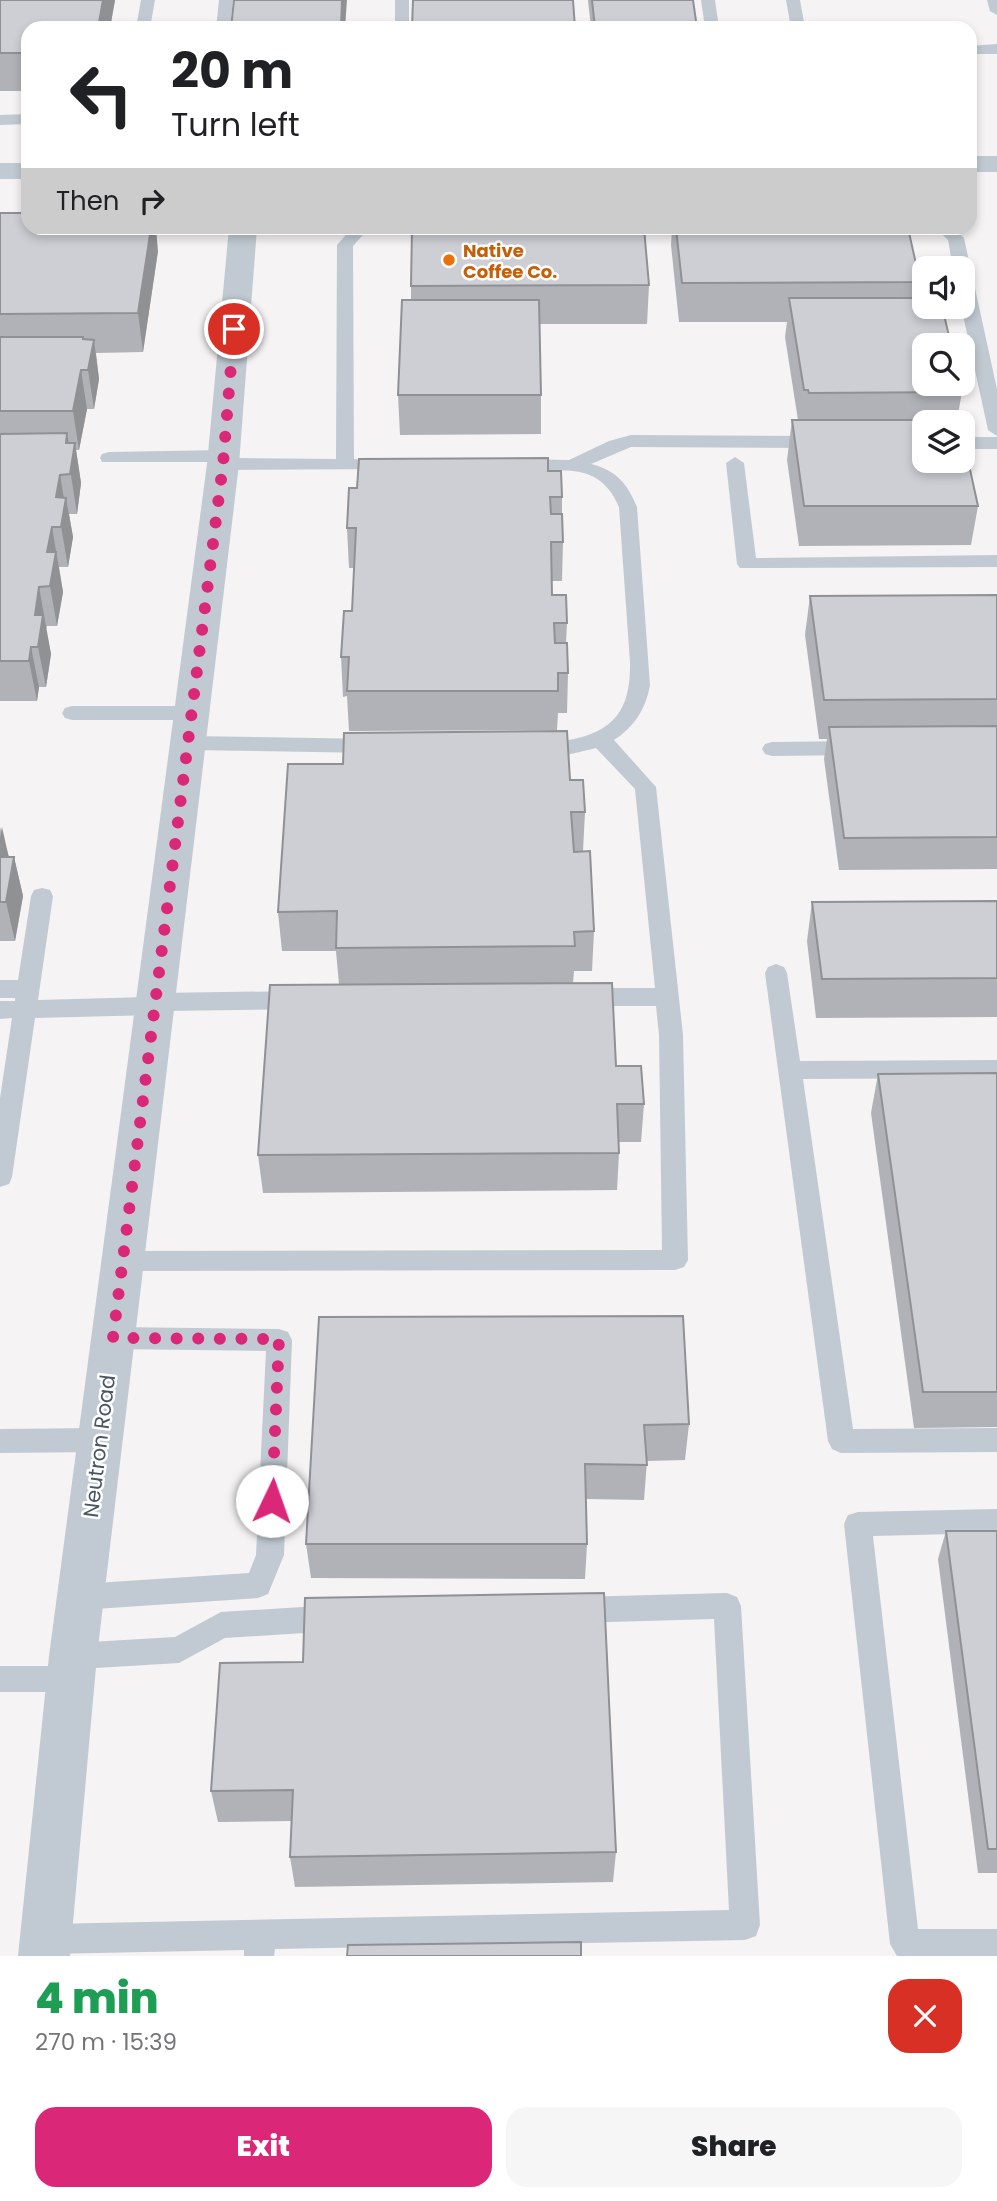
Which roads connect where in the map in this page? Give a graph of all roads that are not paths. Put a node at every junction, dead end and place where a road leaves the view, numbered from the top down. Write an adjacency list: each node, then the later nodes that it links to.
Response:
1 (148, 0): 8 (lane)
2 (226, 0): 9 (lane)
3 (402, 0): 10 (lane)
4 (708, 0): 11 (lane)
5 (793, 0): 12 (lane)
6 (994, 0): 7 (lane)
7 (997, 11)
8 (144, 21)
9 (224, 21)
10 (402, 21)
11 (711, 21)
12 (797, 21)
13 (977, 50): 14 (lane)
14 (997, 50)
15 (21, 119): 16 (lane)
16 (0, 120)
17 (977, 164): 18 (street)
18 (997, 164)
19 (0, 171): 20 (street)
20 (21, 171)
21 (242, 235): 31 (street, Neutron Road)
22 (354, 235): 33 (lane)
23 (952, 235): 24 (lane)
24 (959, 256)
25 (973, 319): 26 (lane)
26 (997, 430)
27 (840, 442): 36 (lane)
28 (975, 443): 29 (lane)
29 (997, 443)
30 (109, 457): 31 (lane)
31 (223, 460): 33 (lane); 39 (street, Neutron Road)
32 (735, 463): 37 (lane)
33 (345, 465): 34 (lane)
34 (412, 465)
35 (492, 465): 36 (lane)
36 (572, 466): 40 (lane)
37 (997, 561)
38 (72, 713): 39 (lane)
39 (190, 728): 41 (lane); 52 (street, Neutron Road)
40 (601, 740): 42 (lane); 48 (lane)
41 (394, 747)
42 (517, 748)
43 (877, 748): 44 (lane)
44 (772, 749)
45 (42, 896): 50 (lane)
46 (776, 973): 55 (lane)
47 (0, 989): 50 (lane)
48 (667, 997): 49 (lane); 57 (lane)
49 (556, 998)
50 (27, 999): 52 (lane); 53 (lane); 56 (lane)
51 (321, 1000): 52 (lane)
52 (155, 1004): 57 (street, Neutron Road)
53 (0, 1010)
54 (997, 1069): 55 (lane)
55 (790, 1070): 60 (lane)
56 (0, 1177)
57 (123, 1261): 58 (street, Neutron Road)
58 (113, 1338): 59 (street, Neutron Road); 63 (lane)
59 (100, 1440): 61 (lane); 63 (street, Neutron Road)
60 (997, 1440)
61 (0, 1441)
62 (997, 1521): 68 (lane)
63 (80, 1597): 66 (street, Neutron Road)
64 (549, 1611): 69 (lane)
65 (357, 1616): 66 (lane)
66 (71, 1668): 67 (lane); 70 (street, Neutron Road)
67 (0, 1679)
68 (997, 1944)
69 (259, 1945): 70 (lane)
70 (46, 1948)

